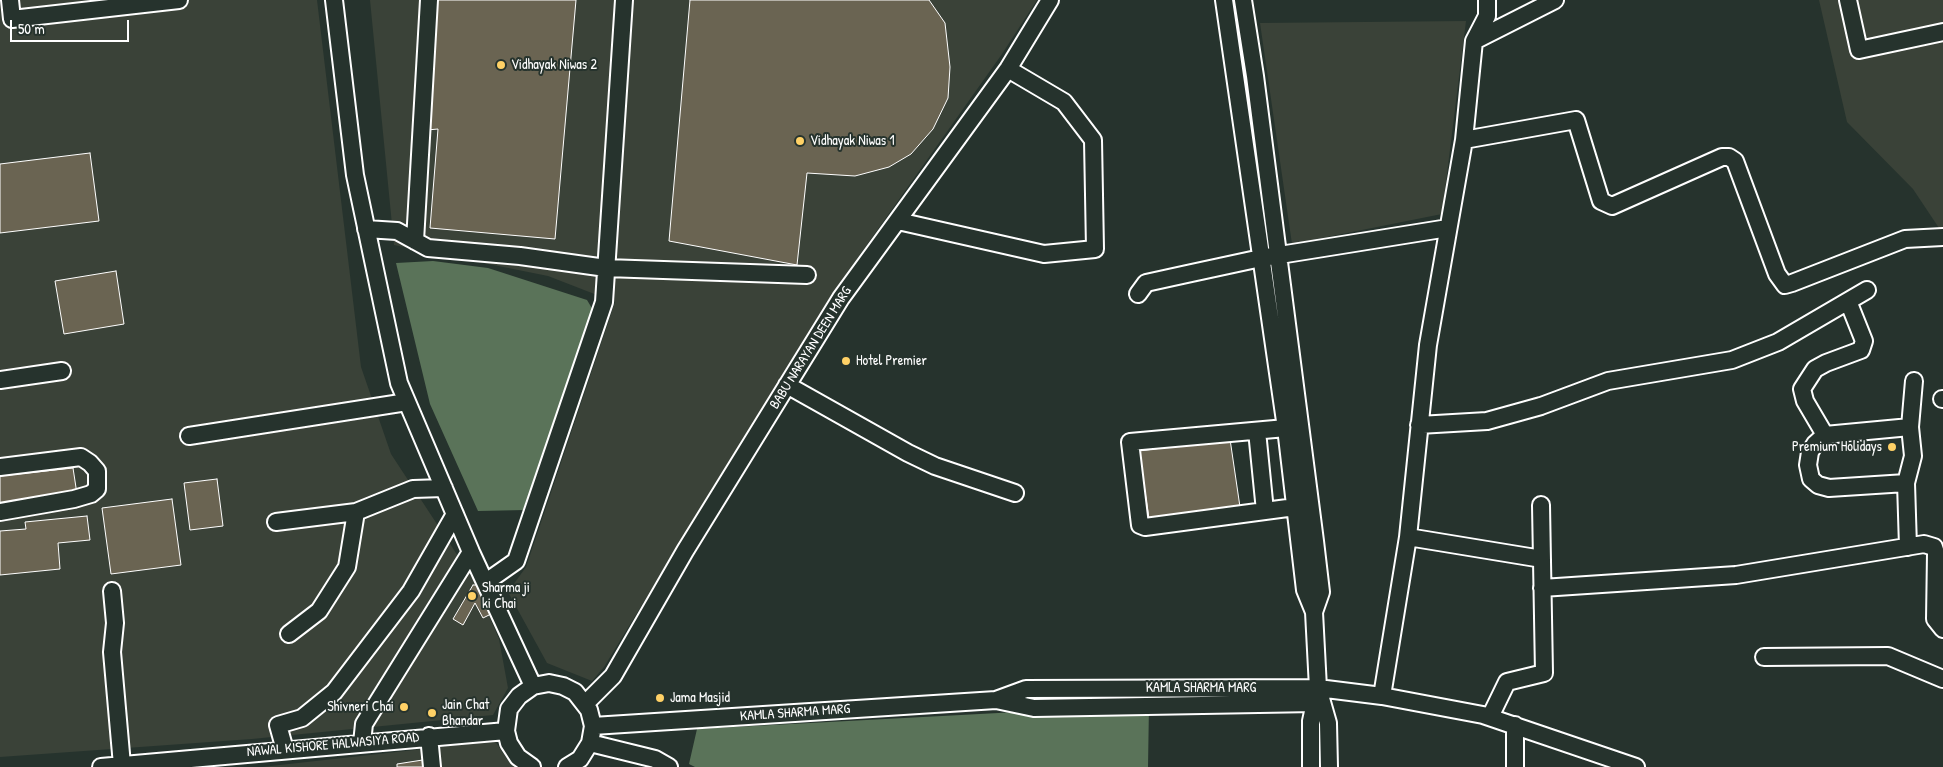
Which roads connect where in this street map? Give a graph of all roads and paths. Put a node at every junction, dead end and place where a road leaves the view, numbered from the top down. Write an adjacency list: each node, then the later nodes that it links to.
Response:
1 (10, 0): 2 (street)
2 (179, 0)
3 (334, 0): 20 (street)
4 (429, 0): 22 (street)
5 (624, 0): 25 (street)
6 (1050, 0): 14 (street, BABU NARAYAN DEEN MARG)
7 (1224, 0): 16 (street)
8 (1243, 0): 15 (street)
9 (1487, 0): 13 (street)
10 (1556, 0): 13 (street)
11 (1848, 0): 12 (street)
12 (1943, 32)
13 (1474, 41): 17 (street)
14 (1008, 69): 18 (street, BABU NARAYAN DEEN MARG); 18 (street)
15 (1261, 120): 16 (street); 23 (street)
16 (1241, 122): 24 (street)
17 (1464, 140): 19 (street); 21 (street)
18 (898, 221): 33 (street, BABU NARAYAN DEEN MARG)
19 (1448, 228): 23 (street); 35 (street)
20 (366, 229): 22 (street); 34 (street)
21 (1943, 237)
22 (415, 241): 25 (street)
23 (1278, 256): 24 (street); 37 (street)
24 (1261, 258): 28 (street); 37 (street)
25 (606, 268): 26 (street); 56 (street)
26 (807, 275)
27 (1867, 290): 29 (street)
28 (1138, 294)
29 (1848, 301): 35 (street); 39 (street)
30 (62, 371): 31 (street)
31 (0, 380)
32 (1914, 380): 36 (street)
33 (787, 385): 44 (street); 69 (street, BABU NARAYAN DEEN MARG)
34 (407, 402): 40 (street); 43 (street)
35 (1419, 425): 52 (street)
36 (1910, 427): 39 (street); 42 (street)
37 (1293, 428): 38 (street); 46 (street); 59 (street)
38 (1257, 431): 47 (street); 47 (street)
39 (1825, 435): 42 (street)
40 (189, 436)
41 (0, 467): 48 (street)
42 (1906, 483): 53 (street)
43 (444, 488): 49 (street); 50 (street)
44 (1015, 493)
45 (1541, 505): 55 (street)
46 (1295, 507): 47 (street); 59 (street)
47 (1265, 511)
48 (0, 512)
49 (356, 512): 51 (street); 61 (street)
50 (455, 514): 54 (street); 78 (street)
51 (276, 522)
52 (1408, 537): 55 (street); 67 (street)
53 (1908, 547): 57 (street); 60 (street)
54 (471, 552): 56 (street); 76 (street)
55 (1542, 559): 57 (street)
56 (486, 582): 64 (street)
57 (1542, 588): 71 (street)
58 (112, 591): 79 (street)
59 (1314, 612): 66 (street)
60 (1943, 629)
61 (289, 634)
62 (1764, 657): 63 (street)
63 (1943, 679)
64 (533, 686): 69 (street); 74 (street)
65 (1152, 688): 66 (street, KAMLA SHARMA MARG); 68 (street, KAMLA SHARMA MARG); 70 (street)
66 (1317, 696): 67 (street); 70 (street, KAMLA SHARMA MARG); 85 (street); 86 (street)
67 (1382, 696): 71 (street)
68 (996, 700): 70 (street, KAMLA SHARMA MARG); 73 (street, KAMLA SHARMA MARG)
69 (586, 703): 73 (street)
70 (1152, 706)
71 (1490, 717): 72 (street)
72 (1515, 725): 87 (street); 88 (street)
73 (593, 726): 77 (street)
74 (506, 731): 75 (street, NAWAL KISHORE HALWASIYA ROAD); 82 (street)
75 (430, 736): 76 (street, NAWAL KISHORE HALWASIYA ROAD); 81 (street)
76 (362, 743): 78 (street, NAWAL KISHORE HALWASIYA ROAD)
77 (590, 743): 83 (street); 84 (street)
78 (285, 750): 79 (street, NAWAL KISHORE HALWASIYA ROAD)
79 (122, 765): 80 (street, NAWAL KISHORE HALWASIYA ROAD)
80 (101, 767)
81 (432, 767)
82 (532, 767)
83 (567, 767)
84 (669, 767)
85 (1311, 767)
86 (1329, 767)
87 (1515, 767)
88 (1636, 767)

